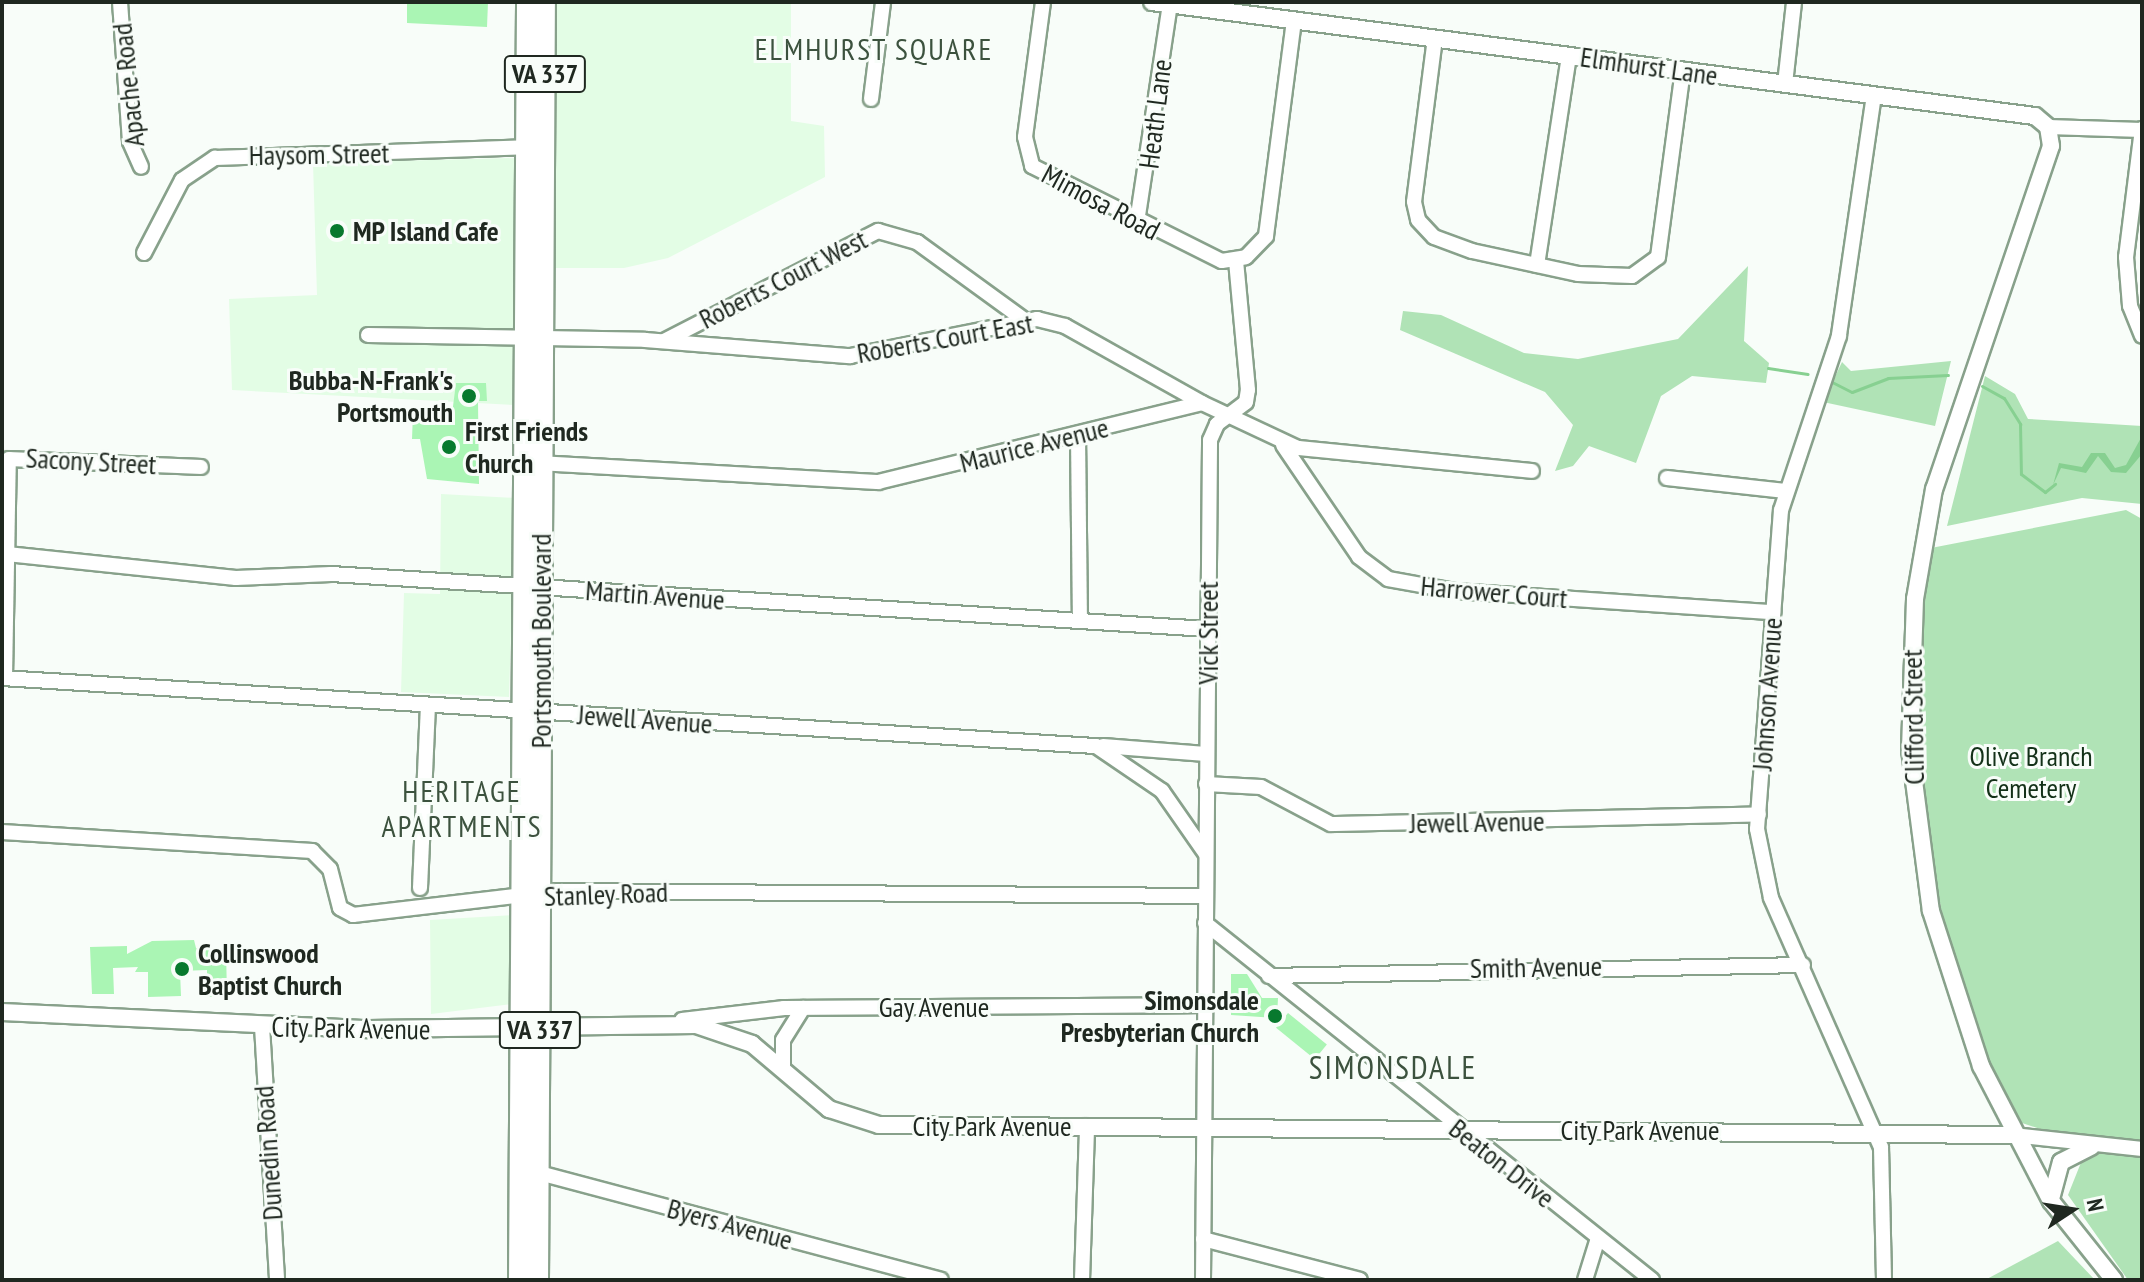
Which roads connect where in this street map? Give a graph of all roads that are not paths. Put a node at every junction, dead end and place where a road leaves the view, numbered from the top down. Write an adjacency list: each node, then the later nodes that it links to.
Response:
1 (120, 2): 19 (street, Apache Road)
2 (527, 2): 18 (main road, Portsmouth Boulevard / VA 337)
3 (545, 2): 18 (main road, Portsmouth Boulevard / VA 337)
4 (883, 2): 15 (street)
5 (1043, 2): 20 (street, Mimosa Road)
6 (1152, 2): 8 (street, Elmhurst Lane)
7 (1794, 2): 13 (street)
8 (1170, 5): 9 (street, Elmhurst Lane); 20 (street, Heath Lane)
9 (1294, 20): 10 (street, Elmhurst Lane); 22 (street)
10 (1435, 38): 11 (street, Elmhurst Lane); 23 (street)
11 (1569, 55): 12 (street, Elmhurst Lane); 23 (street)
12 (1683, 70): 13 (street, Elmhurst Lane); 23 (street)
13 (1785, 84): 14 (street, Elmhurst Lane)
14 (1874, 95): 16 (street, Elmhurst Lane); 37 (street, Johnson Avenue)
15 (871, 99)
16 (2048, 127): 17 (street, Elmhurst Lane); 69 (street, Clifford Street)
17 (2142, 130): 26 (street)
18 (535, 146): 21 (street, Haysom Street); 27 (main road, Portsmouth Boulevard / VA 337)
19 (141, 167)
20 (1137, 222): 22 (street, Mimosa Road)
21 (144, 253)
22 (1236, 261): 30 (street, Vick Street)
23 (1537, 265)
24 (1023, 319): 28 (street, Roberts Court East); 28 (street, Roberts Court West); 29 (street, Roberts Court East)
25 (368, 335): 27 (street, Roberts Court East)
26 (2142, 336)
27 (534, 337): 28 (street, Roberts Court East); 33 (main road, Portsmouth Boulevard / VA 337)
28 (664, 342)
29 (1202, 403): 30 (street); 31 (street, Maurice Avenue)
30 (1226, 418): 32 (street); 42 (street, Vick Street)
31 (1078, 435): 33 (street, Maurice Avenue); 41 (street)
32 (1283, 445): 35 (street); 40 (street, Harrower Court)
33 (533, 463): 39 (main road, Portsmouth Boulevard / VA 337)
34 (201, 467): 38 (street, Sacony Street)
35 (1532, 471)
36 (1667, 478): 37 (street)
37 (1785, 491): 40 (street, Johnson Avenue)
38 (7, 554): 39 (street, Martin Avenue); 43 (street, Sacony Street)
39 (532, 586): 41 (street, Martin Avenue); 45 (main road, Portsmouth Boulevard / VA 337)
40 (1773, 612): 49 (street, Johnson Avenue)
41 (1080, 621): 42 (street, Martin Avenue)
42 (1207, 629): 47 (street, Vick Street)
43 (4, 678): 44 (street, Jewell Avenue)
44 (428, 706): 45 (street, Jewell Avenue); 52 (street)
45 (532, 712): 46 (street, Jewell Avenue); 53 (main road, Portsmouth Boulevard / VA 337)
46 (1096, 746): 47 (street, Jewell Avenue); 51 (street)
47 (1206, 754): 48 (street, Vick Street)
48 (1206, 784): 49 (street, Jewell Avenue); 51 (street, Vick Street)
49 (1759, 814): 56 (street, Johnson Avenue)
50 (2, 832): 53 (street, Stanley Road)
51 (1206, 854): 54 (street, Vick Street)
52 (420, 888)
53 (532, 896): 54 (street, Stanley Road); 62 (main road, Portsmouth Boulevard / VA 337)
54 (1205, 896): 55 (street, Vick Street)
55 (1205, 923): 57 (street, Beaton Drive); 58 (street, Vick Street)
56 (1803, 965): 57 (street, Smith Avenue); 68 (street, Johnson Avenue)
57 (1269, 976): 67 (street, Beaton Drive)
58 (1205, 1005): 59 (street, Gay Avenue); 66 (street, Vick Street)
59 (803, 1008): 61 (street, Gay Avenue); 64 (street)
60 (2, 1012): 63 (street, City Park Avenue)
61 (664, 1024): 62 (street, City Park Avenue); 64 (street, City Park Avenue)
62 (530, 1025): 63 (street, City Park Avenue); 72 (main road, Portsmouth Boulevard / VA 337)
63 (262, 1026): 76 (street, Dunedin Road)
64 (783, 1066): 65 (street, City Park Avenue)
65 (1087, 1126): 66 (street, City Park Avenue); 80 (street)
66 (1201, 1127): 67 (street, City Park Avenue); 75 (street, Vick Street)
67 (1459, 1129): 68 (street, City Park Avenue); 74 (street, Beaton Drive)
68 (1876, 1132): 69 (street, City Park Avenue); 85 (street, Johnson Avenue)
69 (2013, 1135): 70 (street); 73 (street, Clifford Street)
70 (2091, 1147): 71 (street); 73 (street)
71 (2142, 1149)
72 (529, 1170): 77 (main road, Portsmouth Boulevard / VA 337); 78 (main road, Portsmouth Boulevard / VA 337); 79 (street, Byers Avenue)
73 (2051, 1201): 86 (street, Clifford Street)
74 (1598, 1238): 83 (street); 84 (street, Beaton Drive)
75 (1203, 1239): 81 (street, Vick Street); 82 (street)
76 (277, 1280)
77 (519, 1280)
78 (538, 1280)
79 (941, 1280)
80 (1082, 1280)
81 (1203, 1280)
82 (1360, 1280)
83 (1585, 1280)
84 (1652, 1280)
85 (1884, 1280)
86 (2114, 1280)

